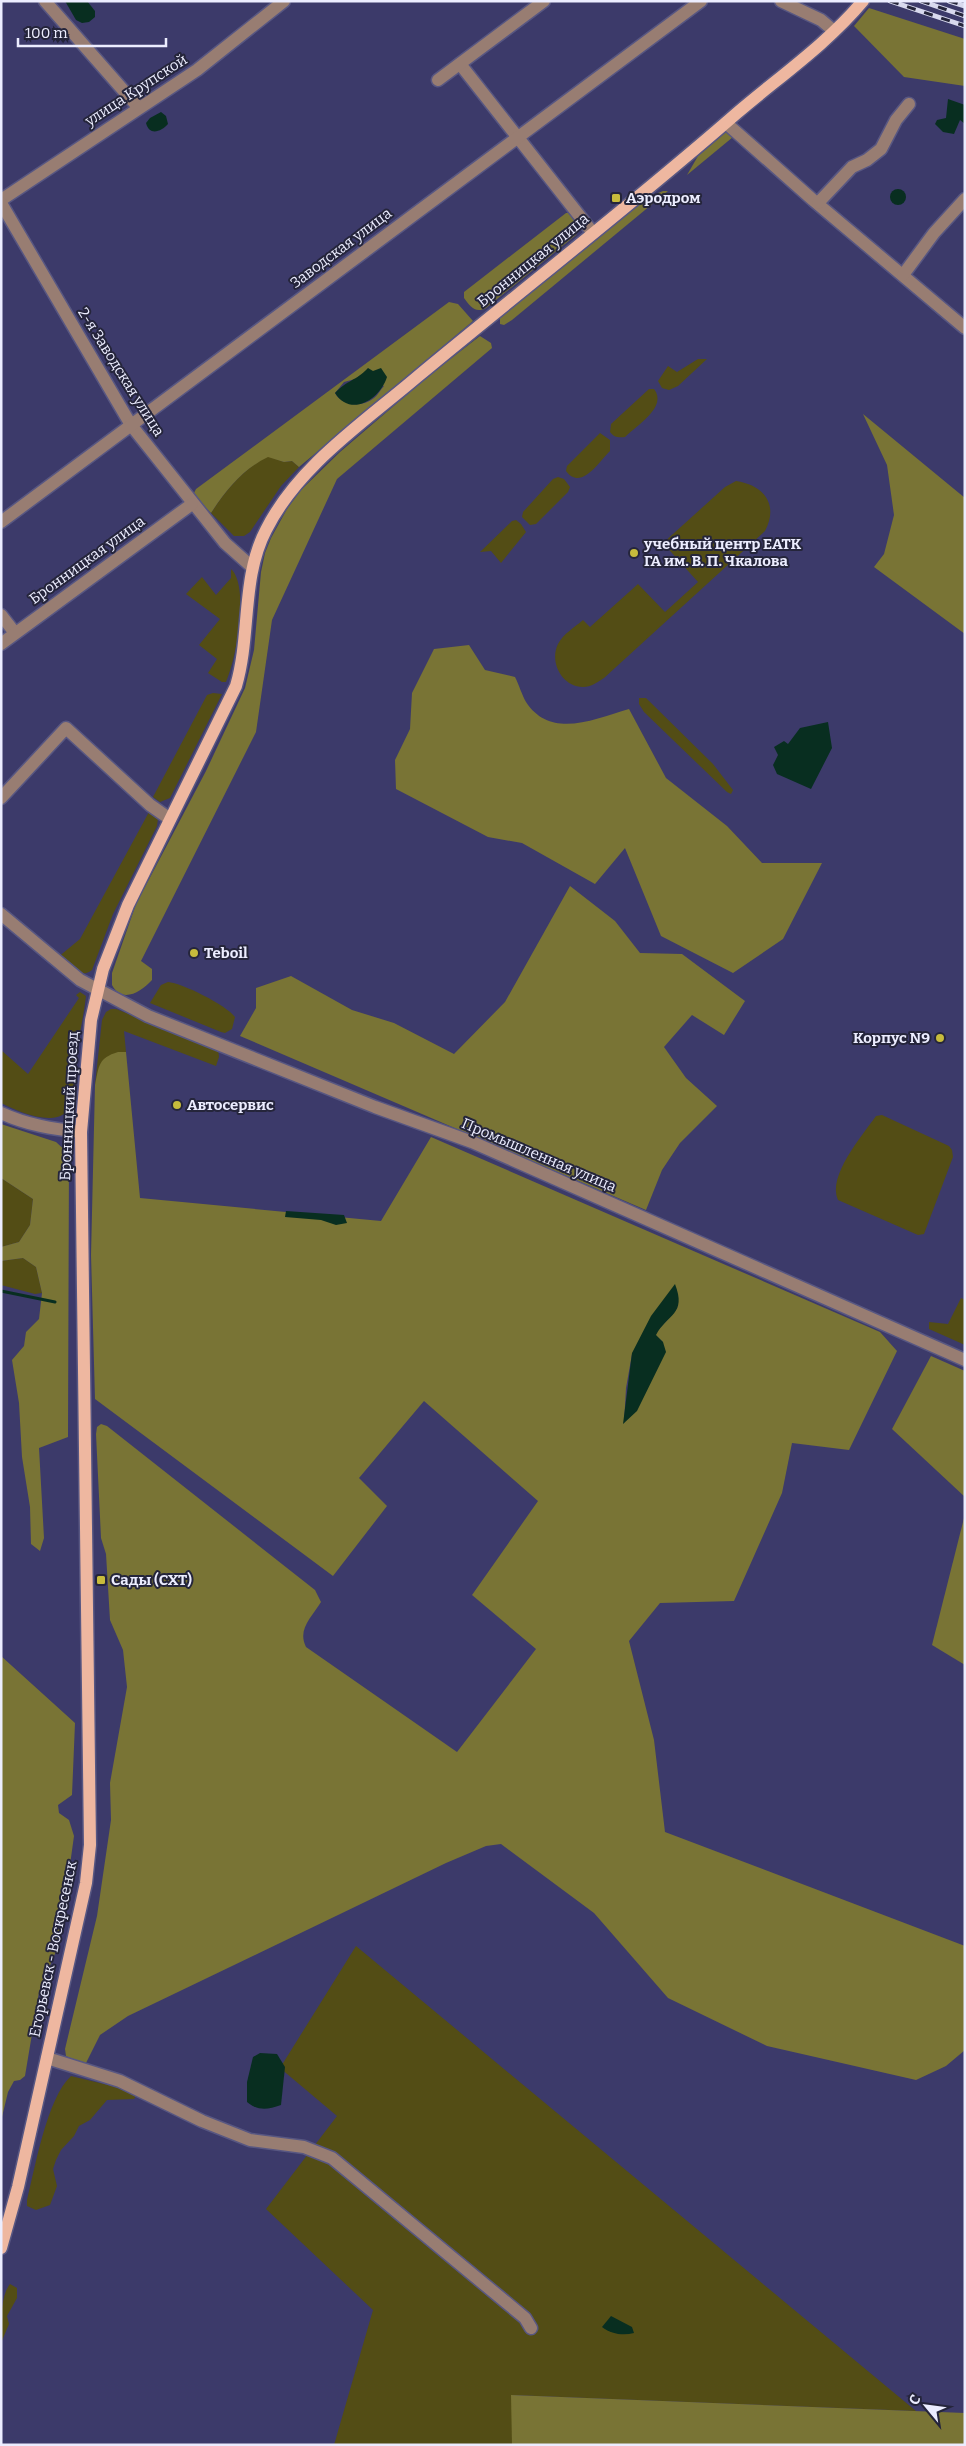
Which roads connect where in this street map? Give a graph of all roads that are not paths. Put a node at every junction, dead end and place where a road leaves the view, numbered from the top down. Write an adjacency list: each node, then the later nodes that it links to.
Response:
1 (45, 1): 11 (street)
2 (284, 1): 11 (street, улица Крупской)
3 (544, 1): 8 (street)
4 (701, 1): 13 (street, Заводская улица)
5 (781, 1): 7 (street)
6 (863, 1): 7 (main road, Бронницкая улица)
7 (834, 31): 12 (main road, Бронницкая улица)
8 (460, 64): 9 (street); 13 (street)
9 (438, 80)
10 (909, 104): 16 (street)
11 (138, 108): 15 (street, улица Крупской)
12 (726, 123): 16 (street); 17 (main road, Бронницкая улица)
13 (516, 137): 17 (street); 20 (street, Заводская улица)
14 (965, 199): 18 (street)
15 (1, 201): 20 (street, 2-я Заводская улица)
16 (818, 203): 18 (street)
17 (592, 233): 23 (main road, Бронницкая улица)
18 (903, 275): 19 (street)
19 (965, 328)
20 (131, 425): 21 (street, 2-я Заводская улица); 22 (street, Заводская улица)
21 (192, 504): 23 (street, 2-я Заводская улица); 25 (street, Бронницкая улица)
22 (1, 522)
23 (252, 566): 28 (main road, Бронницкий проезд)
24 (1, 615): 25 (street)
25 (15, 633): 26 (street, Бронницкая улица)
26 (1, 644)
27 (1, 798): 28 (street)
28 (170, 819): 30 (main road, Бронницкий проезд)
29 (1, 914): 30 (street, Промышленная улица)
30 (98, 989): 32 (main road, Бронницкий проезд); 33 (street, Промышленная улица)
31 (1, 1114): 32 (street)
32 (81, 1132): 34 (main road, Бронницкий проезд)
33 (965, 1360)
34 (87, 1560): 35 (main road, Егорьевск - Воскресенск)
35 (47, 2058): 36 (main road, Егорьевск - Воскресенск); 37 (street)
36 (1, 2248)
37 (531, 2328)

